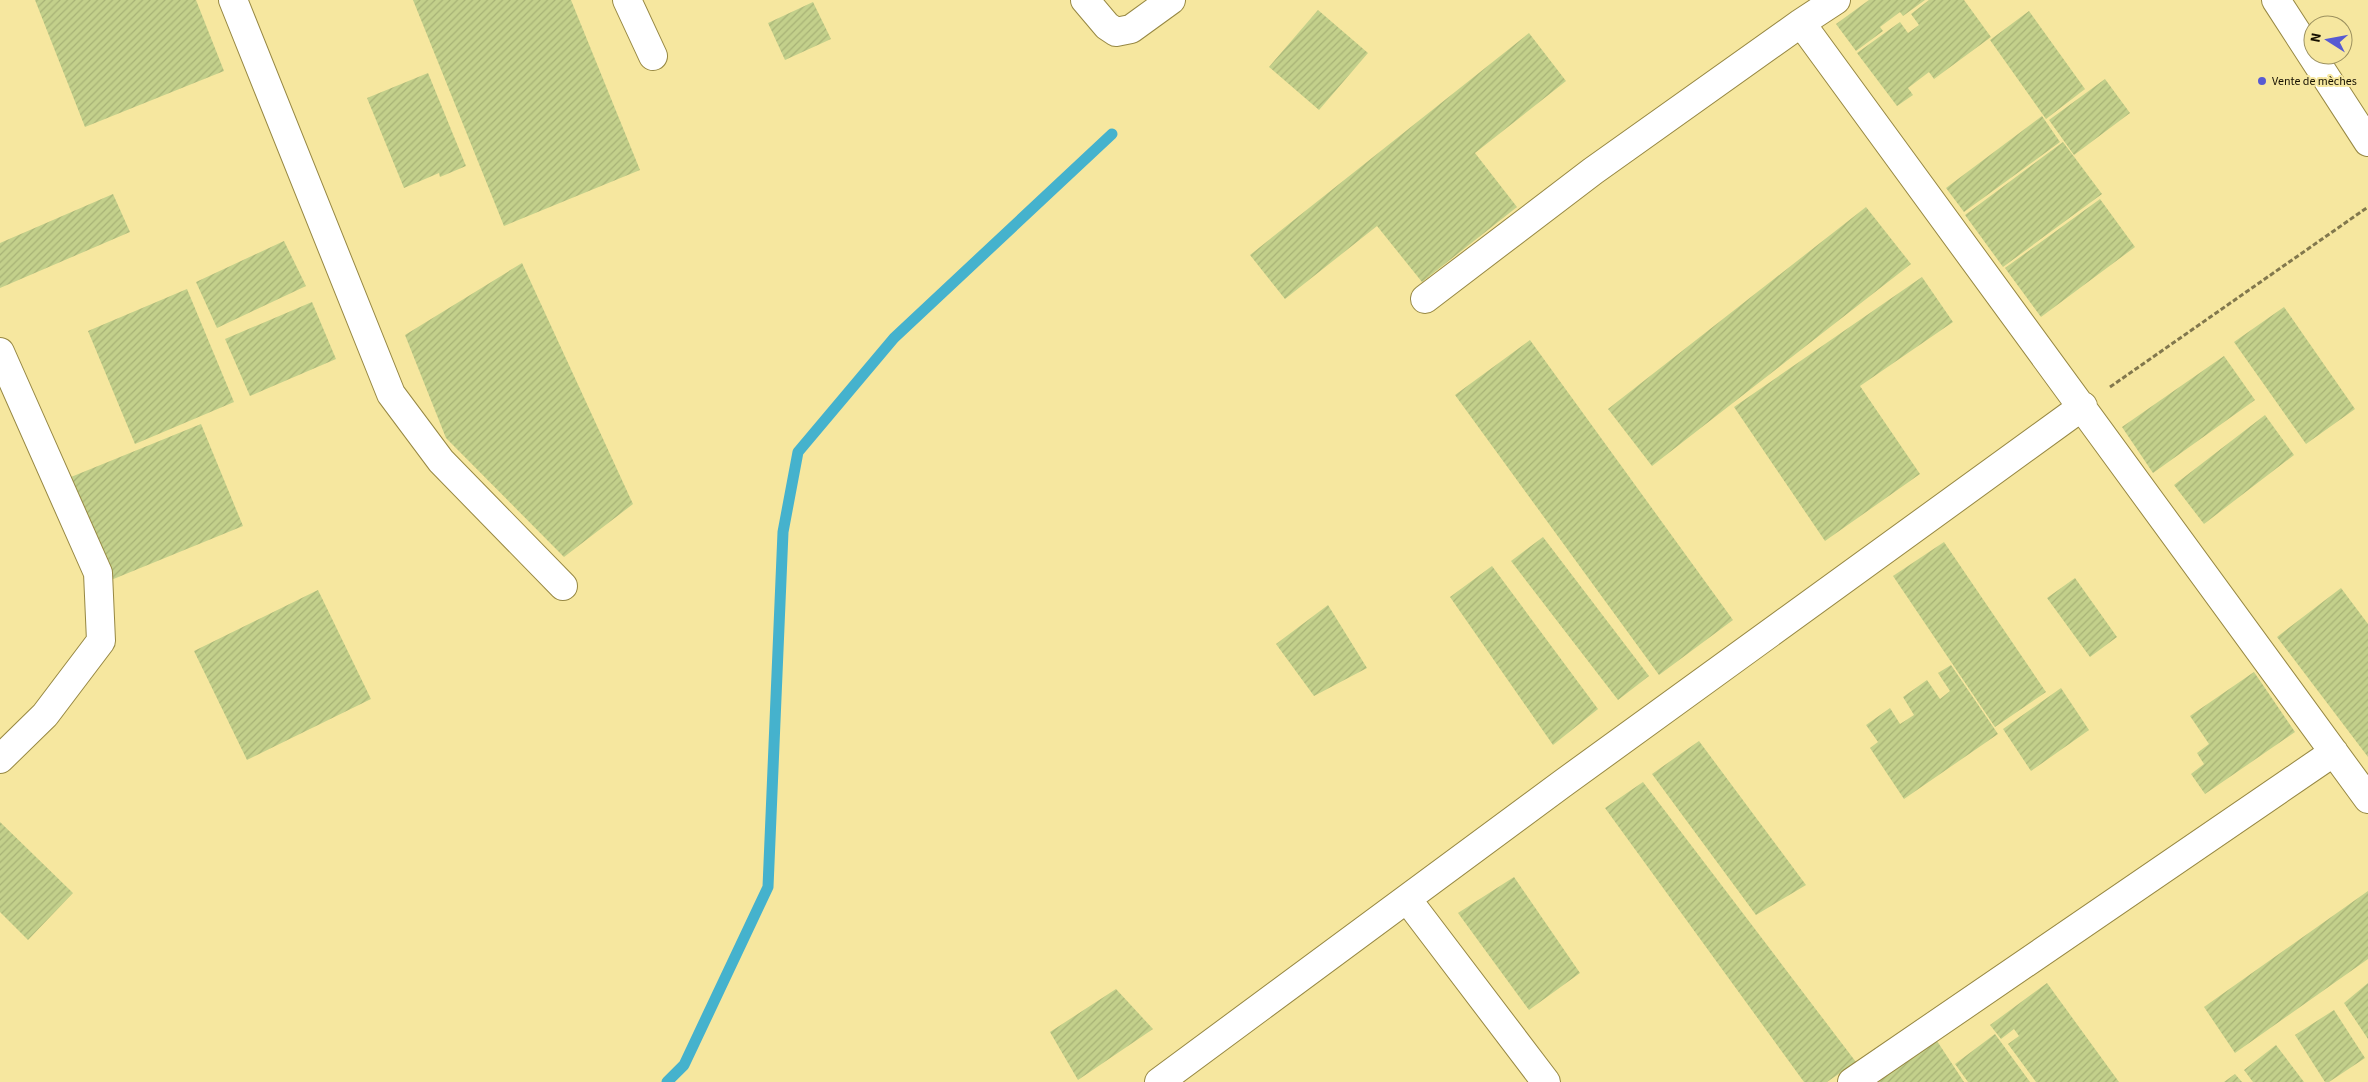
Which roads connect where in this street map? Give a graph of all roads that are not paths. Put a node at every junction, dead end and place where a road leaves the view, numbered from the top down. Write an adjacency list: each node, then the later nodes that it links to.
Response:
1 (233, 0): 13 (street)
2 (627, 0): 8 (street)
3 (1085, 0): 4 (street)
4 (1171, 0)
5 (1836, 0): 7 (street)
6 (2276, 0): 9 (street)
7 (1801, 23): 10 (street); 12 (street)
8 (653, 56)
9 (2368, 142)
10 (1425, 299)
11 (0, 352): 15 (street)
12 (2083, 406): 14 (street); 17 (street)
13 (563, 586)
14 (2334, 752): 16 (street); 20 (street)
15 (0, 760)
16 (2368, 799)
17 (1407, 899): 18 (street); 19 (street)
18 (1160, 1082)
19 (1546, 1082)
20 (1852, 1082)

